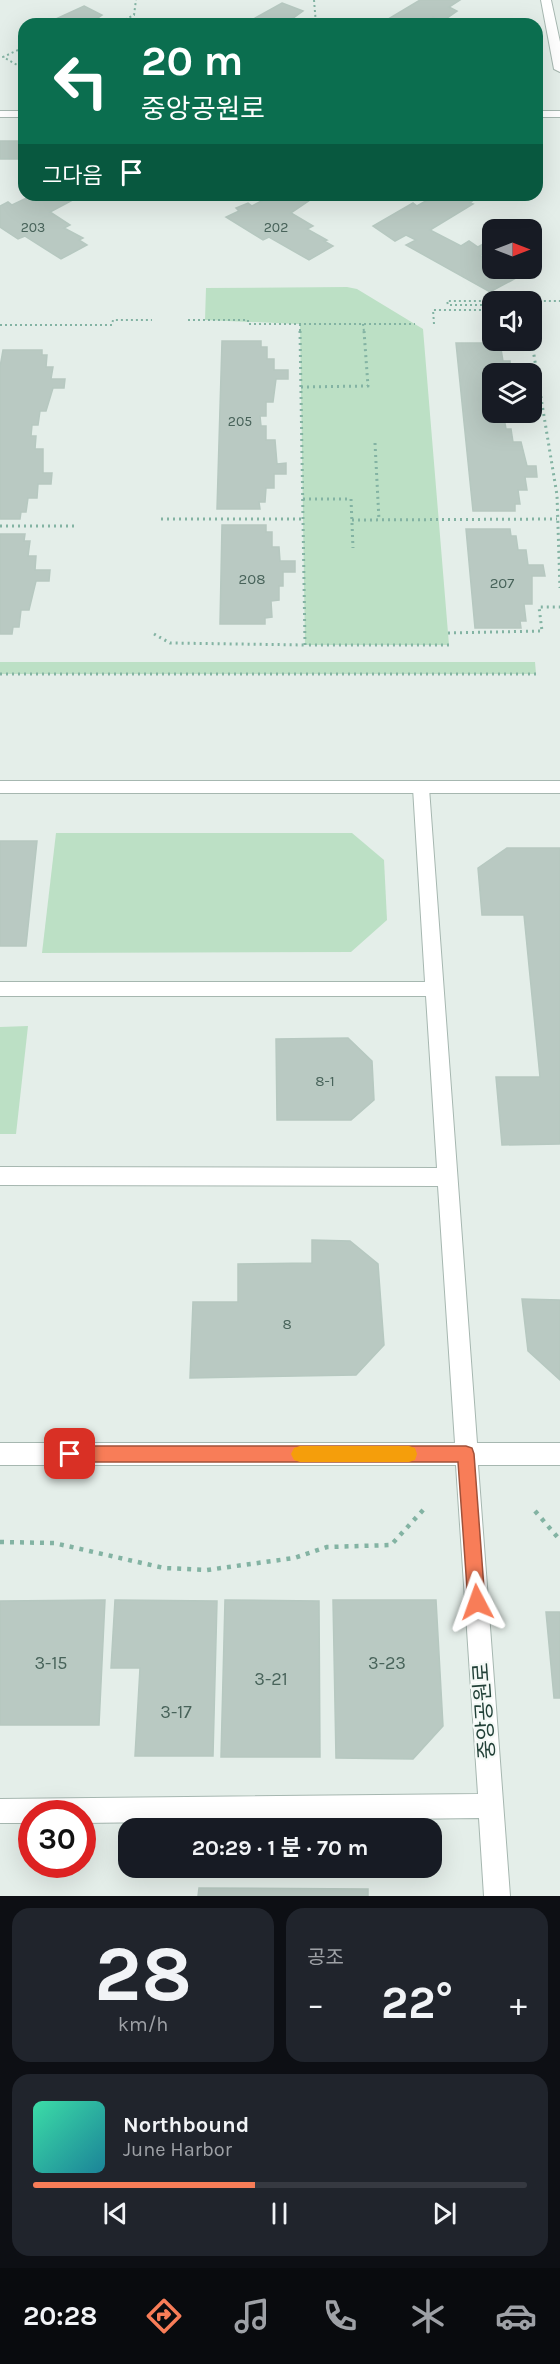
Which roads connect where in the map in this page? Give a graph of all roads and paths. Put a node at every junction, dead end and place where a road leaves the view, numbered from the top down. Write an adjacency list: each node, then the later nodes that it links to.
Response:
1 (136, 0): 4 (path)
2 (314, 0): 5 (path)
3 (546, 0): 8 (street)
4 (128, 18)
5 (316, 18)
6 (18, 50): 7 (path)
7 (18, 65)
8 (560, 69)
9 (0, 114): 10 (street)
10 (18, 114)
11 (543, 114): 12 (street)
12 (560, 114)
13 (482, 301): 16 (path)
14 (542, 301): 15 (path)
15 (560, 301)
16 (482, 305)
17 (482, 310): 23 (path)
18 (152, 320): 24 (path)
19 (188, 320): 20 (path)
20 (300, 324): 21 (path); 26 (path)
21 (363, 324): 22 (path); 26 (path)
22 (415, 324)
23 (434, 324)
24 (0, 325)
25 (533, 351): 31 (path)
26 (301, 387): 28 (path)
27 (375, 443): 33 (path)
28 (303, 499): 30 (path); 32 (path)
29 (161, 519): 30 (path)
30 (303, 519): 41 (path)
31 (557, 519): 33 (path); 37 (path)
32 (352, 520): 33 (path); 36 (path)
33 (380, 520)
34 (0, 526): 35 (path)
35 (74, 526)
36 (353, 548)
37 (560, 588)
38 (560, 607): 39 (path)
39 (448, 633)
40 (154, 634): 41 (path)
41 (305, 645): 42 (path)
42 (449, 645)
43 (0, 674): 44 (path)
44 (536, 674)
45 (0, 787): 46 (street)
46 (421, 788): 47 (street); 49 (street, 중앙공원로)
47 (560, 788)
48 (0, 989): 49 (street)
49 (434, 989): 51 (street, 중앙공원로)
50 (0, 1176): 51 (street)
51 (446, 1177): 53 (street, 중앙공원로)
52 (0, 1454): 53 (street)
53 (466, 1454): 54 (street); 59 (street, 중앙공원로)
54 (560, 1454)
55 (424, 1509): 58 (path)
56 (535, 1511): 57 (path)
57 (560, 1540)
58 (0, 1542)
59 (490, 1806): 60 (street); 61 (street, 중앙공원로)
60 (0, 1811)
61 (497, 1896)

